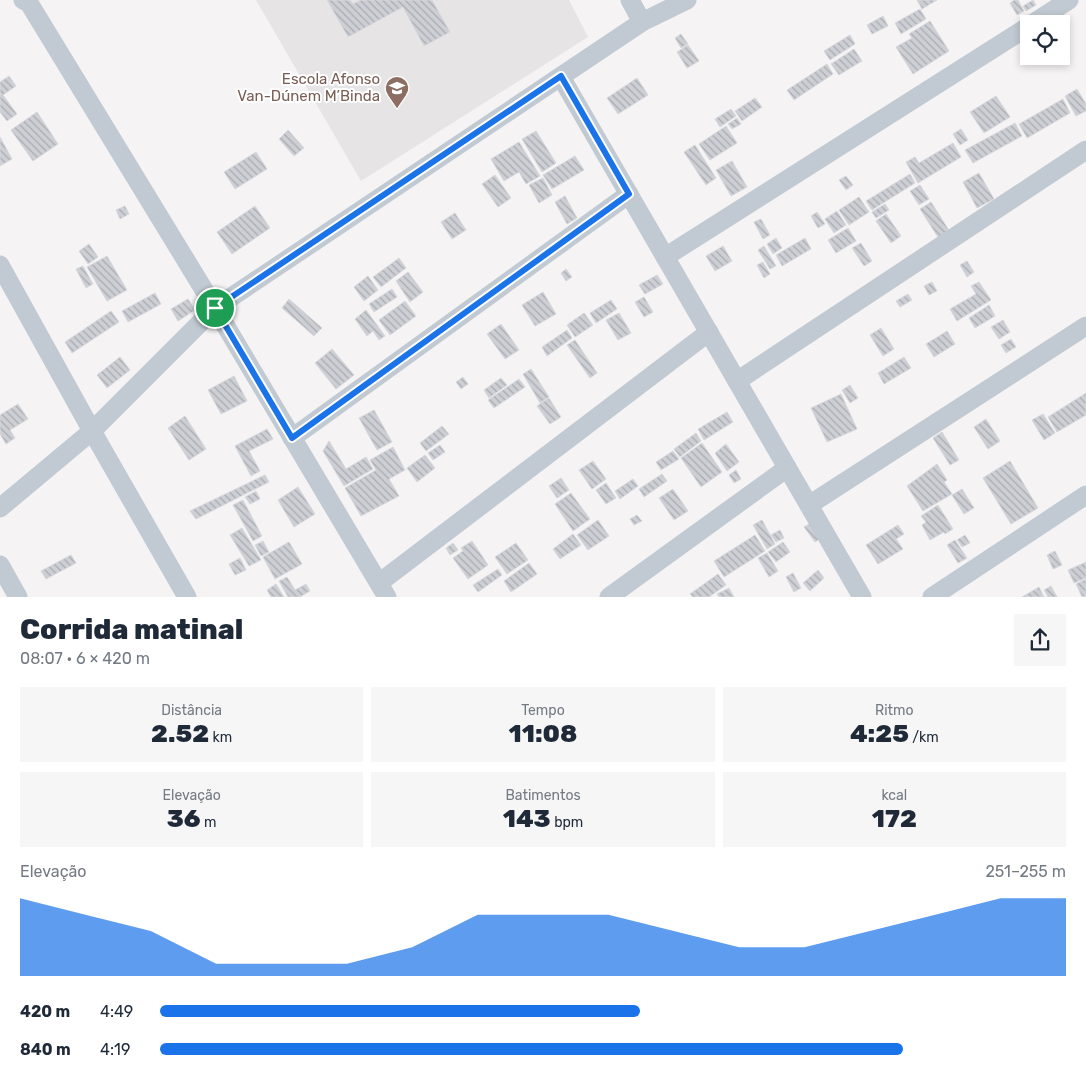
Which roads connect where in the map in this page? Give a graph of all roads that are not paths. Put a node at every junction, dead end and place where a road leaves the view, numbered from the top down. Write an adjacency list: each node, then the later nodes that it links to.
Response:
1 (23, 0): 13 (street)
2 (630, 0): 6 (street)
3 (687, 0): 6 (street)
4 (1069, 0): 5 (street)
5 (1046, 15)
6 (642, 22): 8 (street)
7 (1020, 31): 11 (street)
8 (561, 76): 10 (street); 13 (street)
9 (1086, 150): 16 (street)
10 (629, 194): 11 (street); 18 (street)
11 (665, 257): 15 (street)
12 (0, 265): 17 (street)
13 (215, 308): 17 (street); 18 (street)
14 (1086, 326): 21 (street)
15 (709, 332): 16 (street); 24 (street)
16 (737, 381): 19 (street)
17 (92, 431): 22 (street); 27 (street)
18 (292, 438): 24 (street)
19 (788, 468): 21 (street); 28 (street)
20 (1086, 495): 29 (street)
21 (809, 505): 25 (street)
22 (0, 508)
23 (0, 565): 26 (street)
24 (383, 590)
25 (853, 593)
26 (18, 597)
27 (187, 597)
28 (609, 597)
29 (932, 597)

